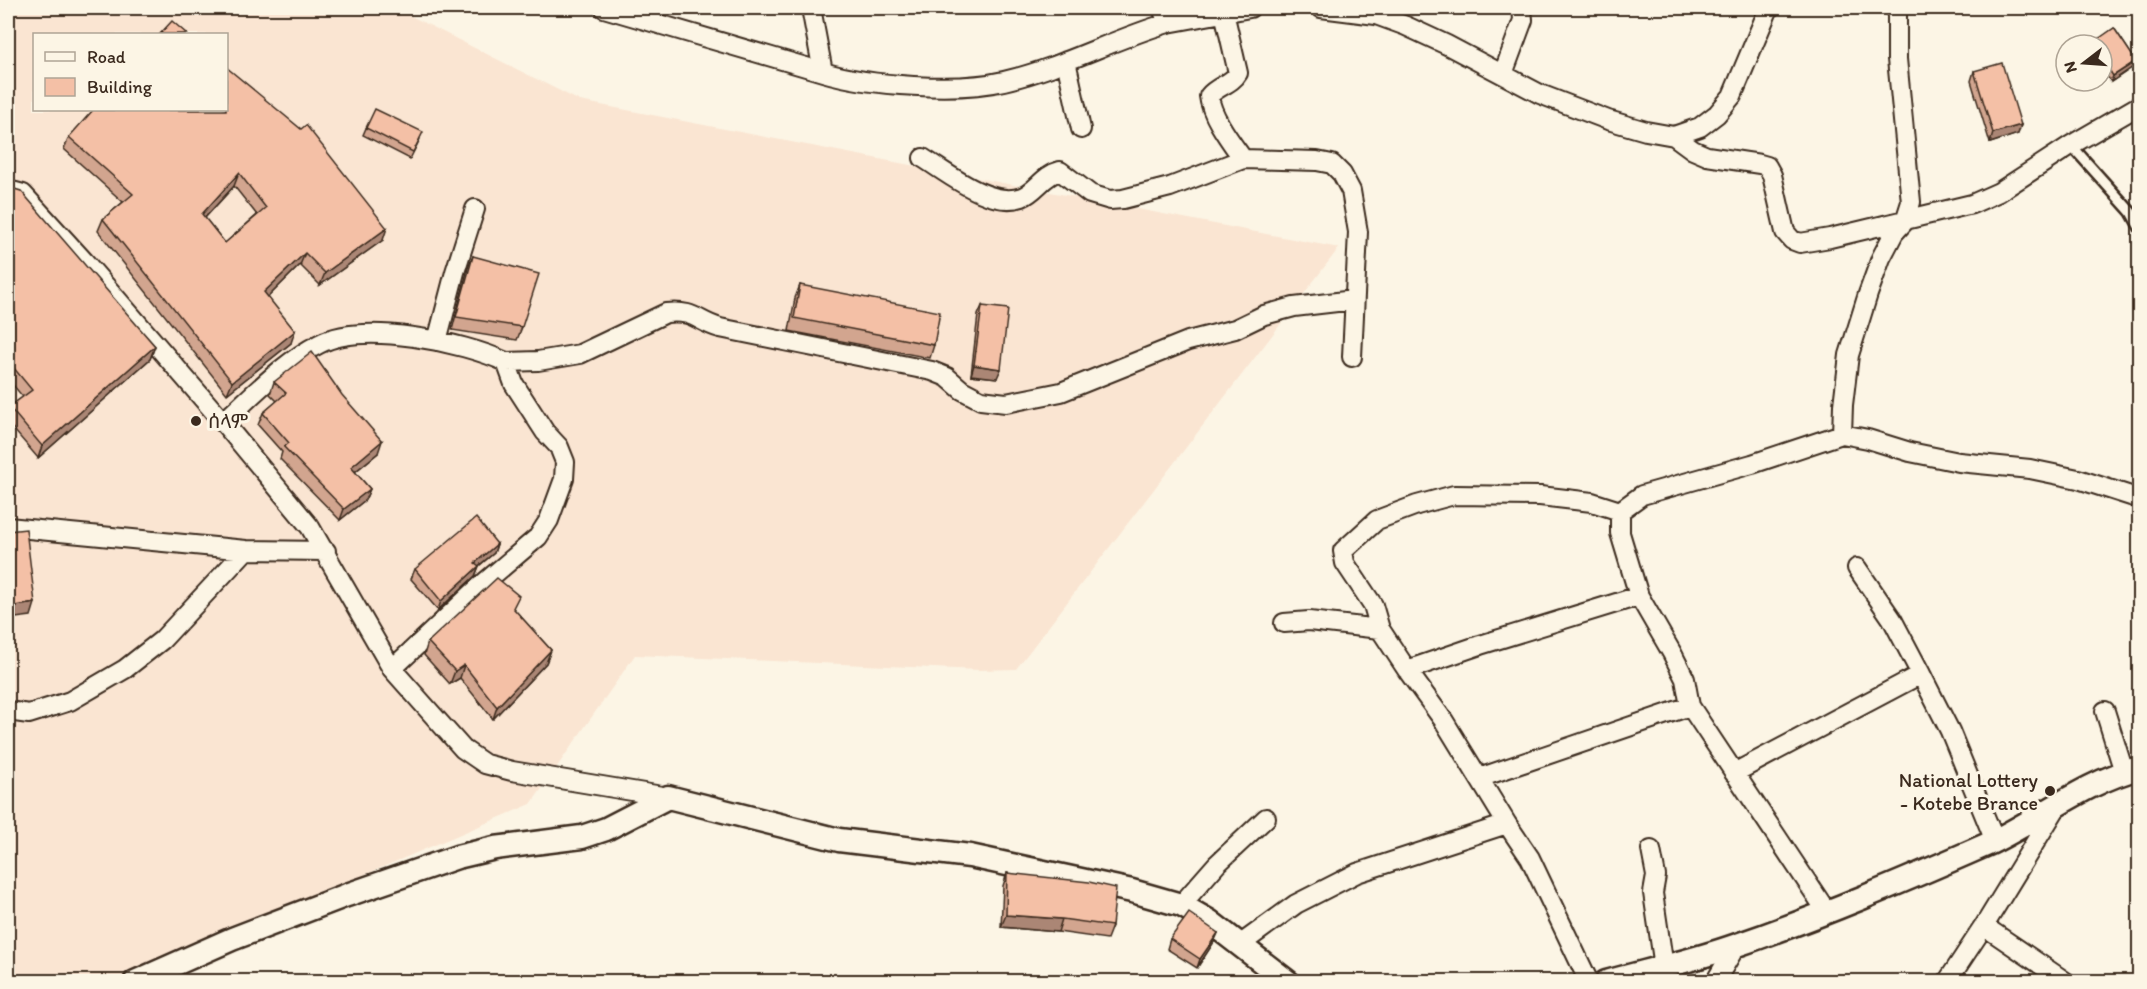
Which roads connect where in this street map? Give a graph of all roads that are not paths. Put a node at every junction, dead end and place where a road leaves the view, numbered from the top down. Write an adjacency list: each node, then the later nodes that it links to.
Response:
1 (604, 8): 11 (street)
2 (811, 8): 11 (street)
3 (1250, 8): 8 (street)
4 (1321, 8): 12 (street)
5 (1522, 8): 12 (street)
6 (1769, 8): 15 (street)
7 (1897, 8): 21 (street)
8 (1224, 11): 9 (street); 18 (street)
9 (1165, 15): 10 (street)
10 (1066, 61): 11 (street); 14 (street)
11 (823, 72)
12 (1503, 74): 15 (street)
13 (2139, 105): 16 (street)
14 (1081, 129)
15 (1674, 136): 21 (street)
16 (2071, 145): 21 (street); 22 (lane)
17 (923, 158): 18 (street)
18 (1244, 159): 23 (street)
19 (8, 190): 27 (street)
20 (475, 209): 24 (street)
21 (1905, 221): 28 (street)
22 (2139, 228)
23 (1354, 300): 25 (street); 26 (street)
24 (437, 342): 26 (street); 27 (street)
25 (1352, 357)
26 (506, 362): 38 (street)
27 (223, 422): 33 (street)
28 (1842, 434): 29 (street); 30 (street)
29 (2139, 499)
30 (1620, 510): 35 (street); 37 (street)
31 (8, 527): 32 (street)
32 (246, 550): 33 (street); 42 (street)
33 (326, 550): 38 (street)
34 (1857, 568): 40 (street)
35 (1639, 596): 39 (street); 41 (street)
36 (1284, 623): 37 (street)
37 (1380, 629): 39 (street)
38 (392, 669): 47 (street)
39 (1407, 670): 46 (street)
40 (1921, 674): 45 (street); 51 (street)
41 (1690, 706): 45 (street); 46 (street)
42 (8, 711)
43 (2105, 711): 44 (street)
44 (2132, 770): 48 (street)
45 (1734, 773): 54 (street)
46 (1479, 778): 50 (street)
47 (668, 796): 53 (street); 59 (street)
48 (2058, 805): 51 (street); 55 (street)
49 (1266, 818): 53 (street)
50 (1507, 824): 56 (street); 61 (street)
51 (1995, 841): 54 (street)
52 (1651, 850): 58 (street)
53 (1181, 905): 56 (street)
54 (1827, 912): 57 (street)
55 (1984, 926): 64 (street); 65 (street)
56 (1241, 944): 60 (street)
57 (1736, 946): 58 (street); 63 (street)
58 (1664, 967): 62 (street)
59 (135, 981)
60 (1288, 981)
61 (1589, 981)
62 (1606, 981)
63 (1715, 981)
64 (1947, 981)
65 (2066, 981)

